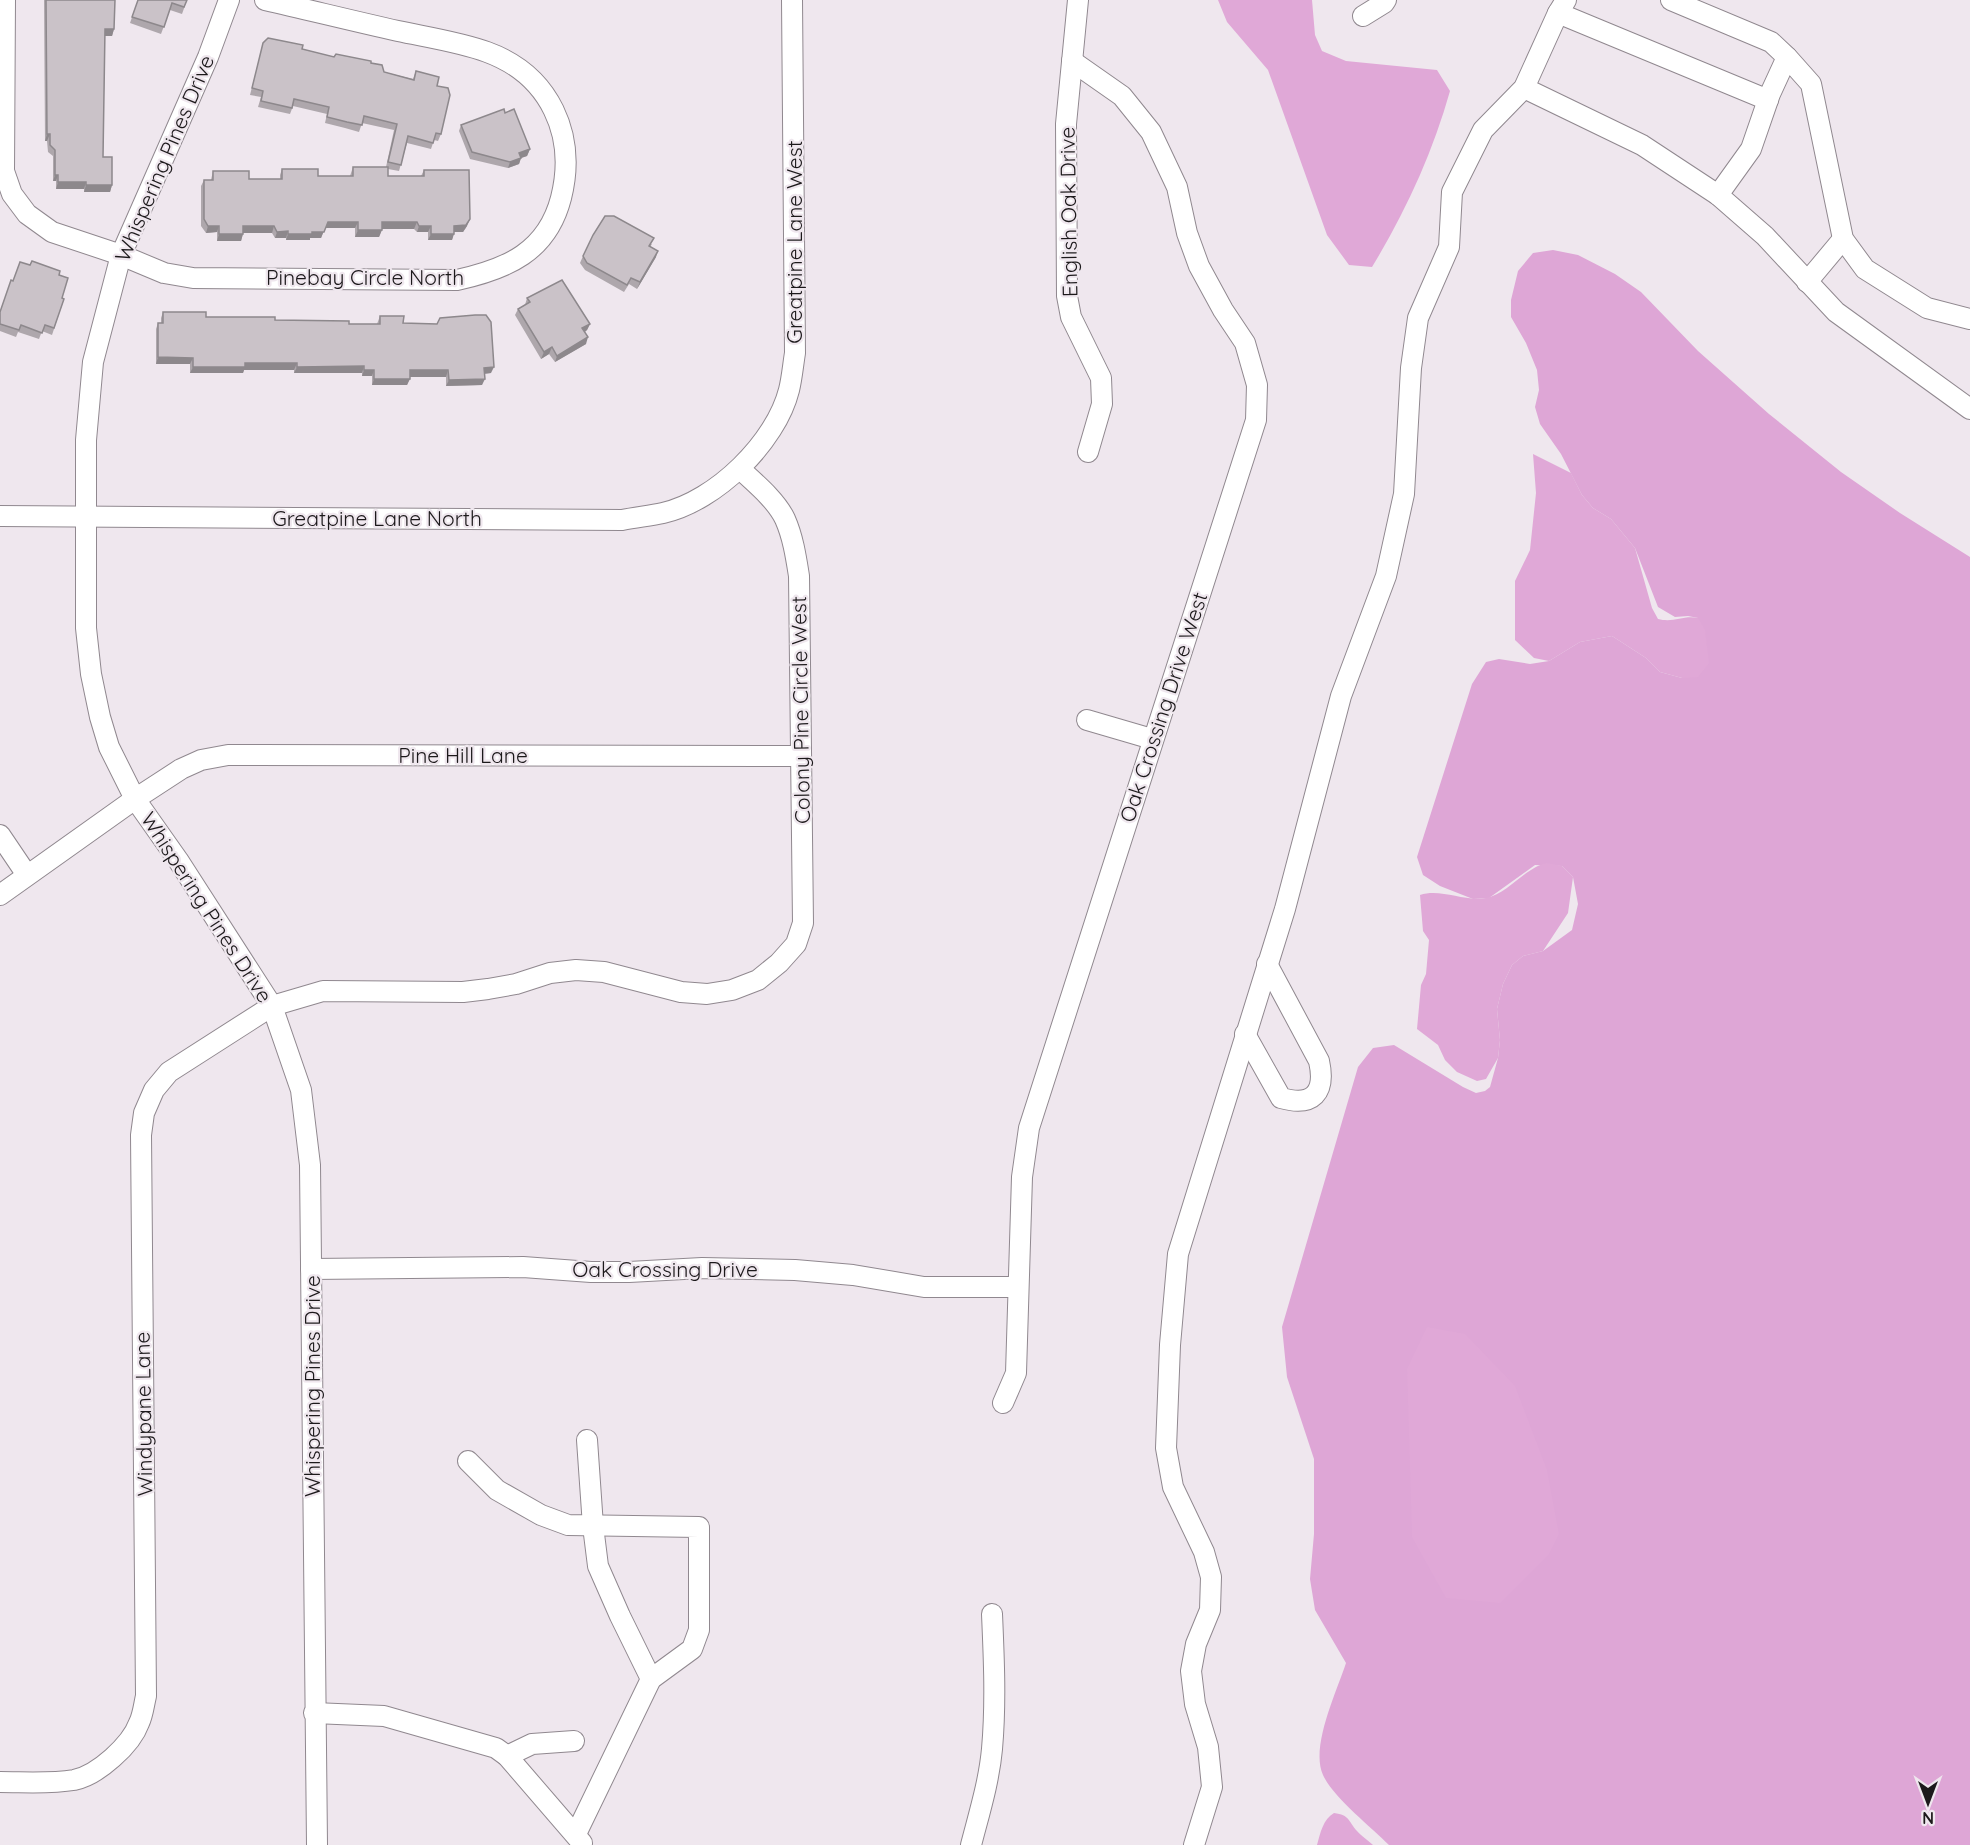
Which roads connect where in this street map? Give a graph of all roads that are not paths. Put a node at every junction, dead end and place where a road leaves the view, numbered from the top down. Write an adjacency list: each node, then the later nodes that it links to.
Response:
1 (4, 0): 16 (street, Pinebay Circle North)
2 (229, 0): 16 (street, Whispering Pines Drive)
3 (265, 0): 16 (street, Pinebay Circle North)
4 (792, 0): 21 (street, Greatpine Lane West)
5 (1078, 0): 11 (street, English Oak Drive)
6 (1386, 0): 9 (street)
7 (1671, 0): 10 (street)
8 (1562, 6): 12 (street); 13 (street)
9 (1363, 16)
10 (1787, 57): 13 (street); 15 (street)
11 (1072, 61): 20 (street, English Oak Drive); 25 (street, Oak Crossing Drive West)
12 (1524, 88): 14 (street); 31 (street)
13 (1768, 100): 14 (street)
14 (1718, 195): 17 (street)
15 (1843, 239): 17 (street); 18 (street)
16 (121, 255): 23 (street, Whispering Pines Drive)
17 (1807, 282): 19 (street)
18 (1970, 318)
19 (1970, 409)
20 (1088, 452)
21 (740, 469): 23 (street, Greatpine Lane North); 26 (street, Colony Pine Circle West)
22 (0, 516): 23 (street, Greatpine Lane North)
23 (86, 516): 27 (street, Whispering Pines Drive)
24 (1087, 720): 25 (street)
25 (1152, 739): 35 (street, Oak Crossing Drive West)
26 (801, 756): 27 (street, Pine Hill Lane); 32 (street, Colony Pine Circle West)
27 (135, 799): 29 (street, Pine Hill Lane); 32 (street, Whispering Pines Drive)
28 (0, 836): 29 (street)
29 (27, 875): 30 (street, Pine Hill Lane)
30 (0, 895)
31 (1267, 964): 33 (street); 33 (street)
32 (272, 1006): 34 (street, Whispering Pines Drive); 45 (street, Windypane Lane)
33 (1245, 1034): 49 (street)
34 (311, 1269): 35 (street, Oak Crossing Drive); 42 (street, Whispering Pines Drive)
35 (1018, 1287): 36 (street, Oak Crossing Drive West)
36 (1003, 1403)
37 (587, 1440): 39 (street)
38 (468, 1461): 39 (street)
39 (593, 1526): 41 (street); 41 (street)
40 (992, 1614): 48 (street)
41 (651, 1679): 46 (street)
42 (314, 1713): 44 (street); 47 (street, Whispering Pines Drive)
43 (574, 1741): 44 (street)
44 (507, 1756): 46 (street)
45 (0, 1782)
46 (580, 1840)
47 (317, 1845)
48 (970, 1845)
49 (1194, 1845)

